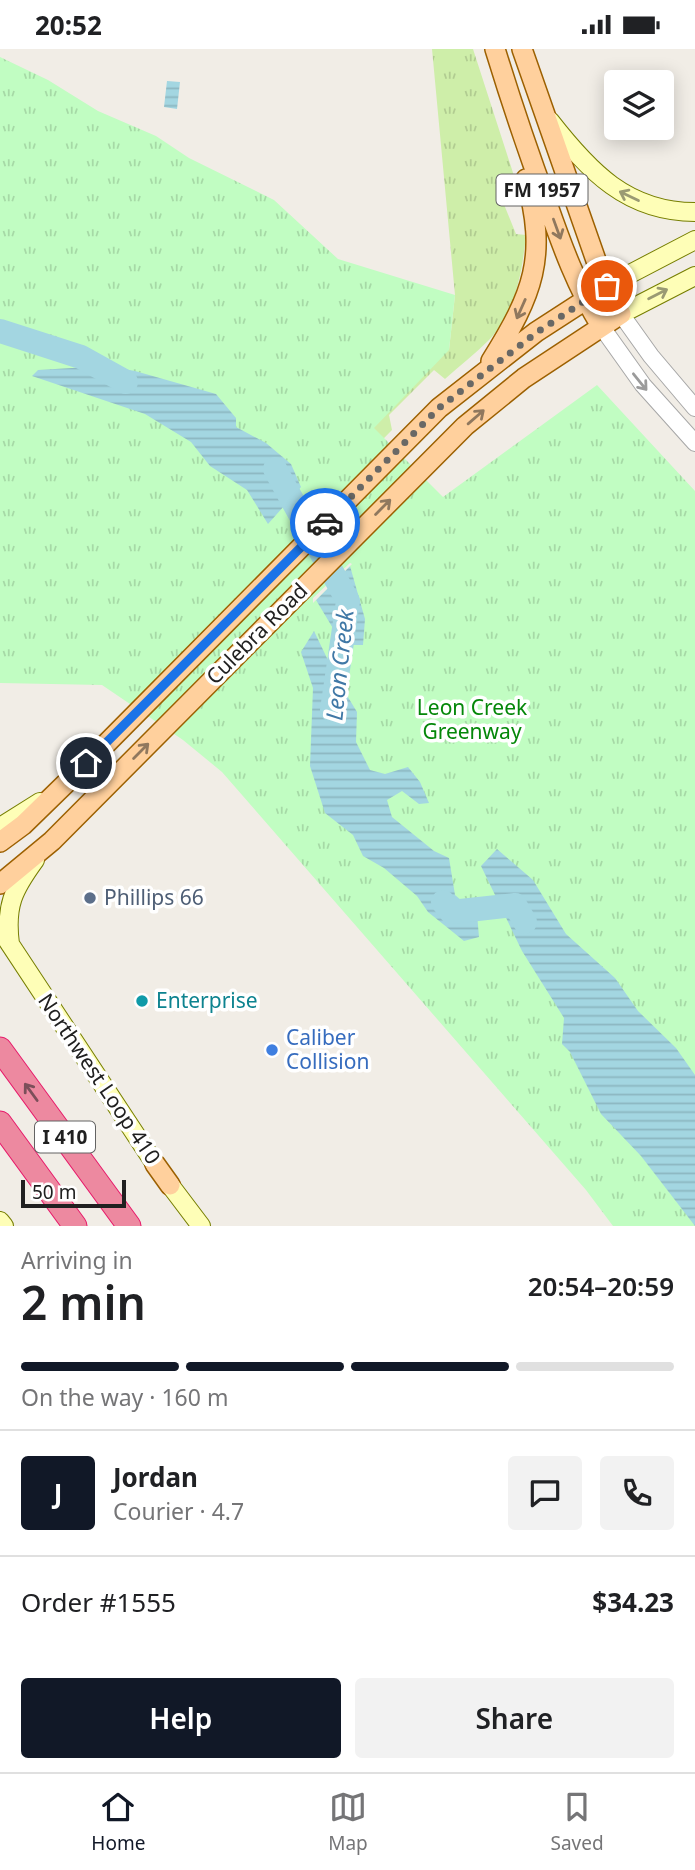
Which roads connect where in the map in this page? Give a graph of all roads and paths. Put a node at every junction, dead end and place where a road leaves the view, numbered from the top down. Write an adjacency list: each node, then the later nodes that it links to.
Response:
1 (495, 49): 4 (main road, FM 1957)
2 (522, 49): 3 (main road, FM 1957)
3 (542, 111): 5 (main road, one-way to 3); 8 (main road, FM 1957)
4 (517, 123): 9 (main road, FM 1957, one-way to 9); 12 (main road, one-way to 12)
5 (695, 212)
6 (695, 240): 8 (main road, Culebra Road)
7 (695, 276): 10 (main road, Culebra Road, one-way to 7)
8 (607, 286): 9 (main road, Culebra Road); 10 (main road, FM 1957)
9 (585, 299): 11 (main road, FM 1957); 12 (main road, Culebra Road)
10 (621, 314): 11 (main road, Culebra Road); 13 (street)
11 (601, 326): 14 (street, one-way to 14); 18 (main road, Culebra Road, one-way to 11)
12 (486, 370): 15 (main road, Culebra Road)
13 (695, 408)
14 (695, 443)
15 (55, 793): 16 (main road); 17 (main road, Culebra Road)
16 (0, 827)
17 (0, 842)
18 (41, 851): 19 (main road, Culebra Road); 20 (main road)
19 (0, 884)
20 (3, 943): 23 (main road, Northwest Loop 410)
21 (0, 1049): 28 (highway, I 410, one-way to 21)
22 (0, 1123): 27 (highway, I 410)
23 (155, 1164): 24 (main road, Northwest Loop 410)
24 (170, 1185): 29 (main road, Northwest Loop 410)
25 (0, 1221): 26 (main road)
26 (4, 1226)
27 (75, 1226)
28 (129, 1226)
29 (201, 1226)

